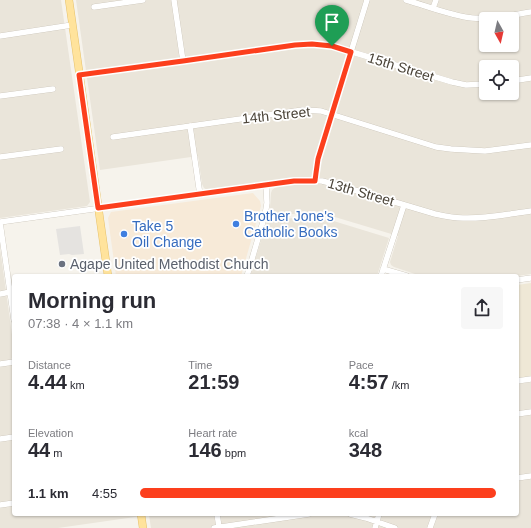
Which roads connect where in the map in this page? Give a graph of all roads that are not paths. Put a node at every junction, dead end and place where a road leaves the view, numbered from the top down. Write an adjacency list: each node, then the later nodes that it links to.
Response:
1 (69, 0): 10 (main road)
2 (143, 0): 7 (street)
3 (174, 0): 13 (street)
4 (367, 0): 12 (street)
5 (406, 0): 8 (street)
6 (436, 0): 8 (street)
7 (94, 7)
8 (433, 8): 9 (street)
9 (531, 12)
10 (72, 25): 11 (street); 14 (main road)
11 (0, 36)
12 (351, 52): 13 (street, 15th Street); 17 (street, 15th Street); 20 (street)
13 (183, 61): 14 (street, 15th Street)
14 (79, 75): 30 (main road)
15 (531, 78): 16 (street)
16 (519, 80)
17 (479, 85)
18 (53, 89): 19 (street)
19 (0, 96)
20 (332, 114): 21 (street, 14th Street); 23 (street, 14th Street); 26 (street)
21 (190, 126): 22 (street, 14th Street); 28 (street)
22 (112, 137)
23 (531, 145)
24 (61, 149): 25 (street)
25 (0, 157)
26 (315, 181): 27 (street, 13th Street); 29 (street, 13th Street)
27 (266, 185): 28 (street, 13th Street); 35 (street)
28 (200, 194): 30 (street, 13th Street)
29 (404, 205): 31 (street, 13th Street); 33 (street)
30 (98, 208): 32 (street, 13th Street); 34 (main road)
31 (531, 211)
32 (0, 222): 40 (street)
33 (383, 269): 36 (street); 37 (street)
34 (108, 274)
35 (248, 274)
36 (382, 274)
37 (400, 274)
38 (531, 278): 39 (street)
39 (519, 280)
40 (10, 292): 41 (street); 42 (street)
41 (0, 294)
42 (12, 306)
43 (12, 362): 44 (street)
44 (0, 364)
45 (531, 379): 46 (street)
46 (519, 381)
47 (531, 412): 48 (street)
48 (519, 414)
49 (12, 437): 50 (street)
50 (0, 439)
51 (531, 476): 52 (street)
52 (519, 478)
53 (12, 503): 54 (street)
54 (0, 505)
55 (141, 516): 62 (main road)
56 (217, 516): 63 (street)
57 (296, 516): 63 (street)
58 (358, 516): 61 (street)
59 (378, 516): 61 (street)
60 (434, 516): 66 (street)
61 (377, 522): 64 (street); 65 (street)
62 (143, 528)
63 (217, 528)
64 (375, 528)
65 (395, 528)
66 (430, 528)

